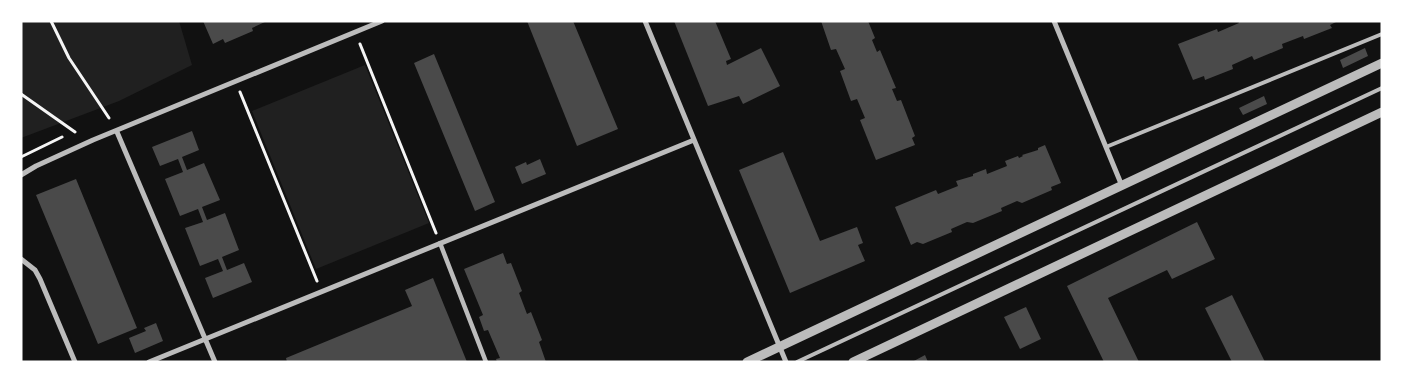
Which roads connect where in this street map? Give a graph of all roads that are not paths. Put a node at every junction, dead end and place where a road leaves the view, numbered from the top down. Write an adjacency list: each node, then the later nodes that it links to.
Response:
1 (382, 21): 8 (street)
2 (645, 21): 9 (street)
3 (1054, 21): 10 (street)
4 (1382, 34): 10 (lane)
5 (1382, 63): 12 (street)
6 (1382, 88): 23 (lane)
7 (1382, 112): 24 (street)
8 (117, 132): 11 (street); 15 (street)
9 (694, 140): 13 (street); 16 (street)
10 (1106, 147): 12 (street)
11 (21, 175)
12 (1122, 186): 16 (street)
13 (440, 243): 15 (street); 20 (street)
14 (21, 259): 17 (street)
15 (206, 339): 18 (street); 19 (street)
16 (780, 346): 21 (street); 22 (street)
17 (74, 362)
18 (149, 362)
19 (215, 362)
20 (486, 362)
21 (747, 362)
22 (786, 362)
23 (797, 362)
24 (853, 362)

